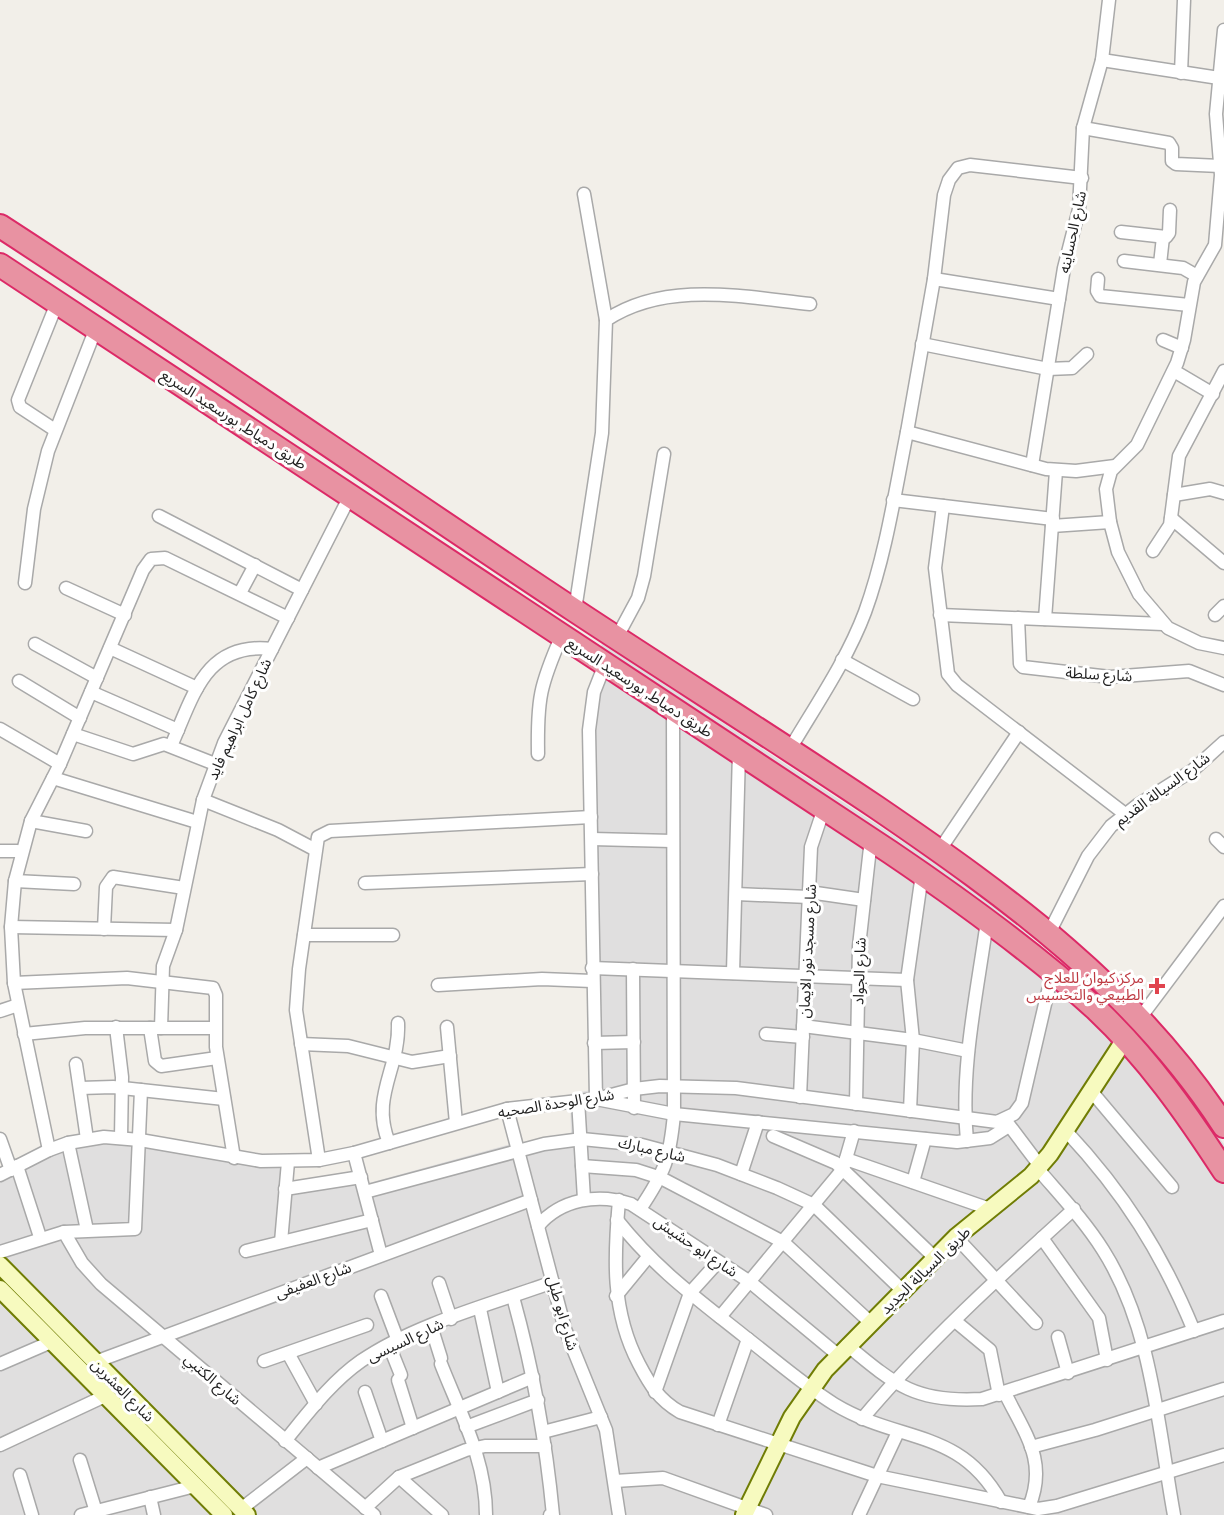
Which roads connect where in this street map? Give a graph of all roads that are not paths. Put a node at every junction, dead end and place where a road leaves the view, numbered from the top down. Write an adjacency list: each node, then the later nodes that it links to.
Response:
1 (1109, 0): 4 (street, شارع الحساينه)
2 (1184, 0): 5 (street)
3 (1224, 30): 6 (street)
4 (1102, 60): 5 (street); 7 (street, شارع الحساينه)
5 (1181, 73): 6 (street)
6 (1219, 78): 8 (street)
7 (1083, 128): 8 (street); 9 (street, شارع الحساينه)
8 (1220, 166): 18 (street)
9 (1082, 178): 19 (street); 21 (street, شارع الحساينه)
10 (584, 194): 25 (street)
11 (1170, 210): 14 (street)
12 (0, 226): 58 (highway, طريق دمياط, بورسعيد السريع)
13 (1121, 232): 14 (street)
14 (1163, 237): 16 (street)
15 (1124, 261): 16 (street)
16 (1160, 264): 18 (street)
17 (0, 265): 22 (highway, طريق دمياط, بورسعيد السريع)
18 (1197, 276): 24 (street)
19 (934, 279): 21 (street); 28 (street)
20 (1098, 279): 24 (street)
21 (1059, 299): 31 (street, شارع الحساينه)
22 (57, 303): 26 (highway, طريق دمياط, بورسعيد السريع); 35 (street)
23 (810, 304): 25 (street)
24 (1189, 305): 29 (street)
25 (606, 320): 58 (street)
26 (96, 328): 35 (street); 43 (highway, طريق دمياط, بورسعيد السريع)
27 (1163, 340): 29 (street)
28 (922, 344): 31 (street); 36 (street)
29 (1182, 348): 32 (street)
30 (1087, 354): 31 (street)
31 (1048, 369): 38 (street, شارع الحساينه)
32 (1174, 371): 34 (street); 39 (street)
33 (1223, 376): 34 (street)
34 (1213, 394): 42 (street)
35 (55, 430): 53 (street)
36 (907, 432): 38 (street); 44 (street)
37 (664, 454): 67 (street)
38 (1032, 465): 40 (street)
39 (1114, 466): 40 (street); 48 (street)
40 (1056, 471): 49 (street)
41 (1224, 494): 42 (street)
42 (1174, 495): 47 (street)
43 (350, 496): 55 (street, شارع كامل ابراهيم فايد); 66 (highway, طريق دمياط, بورسعيد السريع)
44 (893, 500): 45 (street); 72 (street)
45 (943, 506): 49 (street); 60 (street)
46 (159, 516): 52 (street)
47 (1171, 518): 50 (street); 51 (street)
48 (1110, 522): 49 (street); 65 (street)
49 (1053, 523): 64 (street)
50 (1153, 550)
51 (1224, 563)
52 (255, 565): 55 (street); 56 (street)
53 (25, 583)
54 (66, 588): 59 (street)
55 (302, 590): 62 (street, شارع كامل ابراهيم فايد)
56 (240, 593): 59 (street); 62 (street)
57 (1224, 606): 61 (street)
58 (575, 610): 67 (highway, طريق دمياط, بورسعيد السريع)
59 (125, 615): 69 (street)
60 (940, 615): 63 (street); 84 (street)
61 (1215, 615)
62 (288, 618): 71 (street, شارع كامل ابراهيم فايد)
63 (1018, 618): 64 (street); 76 (street, شارع سلطة)
64 (1046, 619): 65 (street)
65 (1163, 624): 70 (street)
66 (562, 635): 73 (highway, طريق دمياط, بورسعيد السريع); 90 (street)
67 (617, 638): 88 (highway, طريق دمياط, بورسعيد السريع)
68 (35, 644): 74 (street)
69 (111, 648): 74 (street); 77 (street)
70 (1224, 648)
71 (272, 650): 77 (street); 92 (street, شارع كامل ابراهيم فايد)
72 (842, 660): 79 (street); 88 (street)
73 (605, 664): 80 (highway, طريق دمياط, بورسعيد السريع); 97 (street)
74 (98, 678): 78 (street)
75 (19, 681): 81 (street)
76 (1224, 685)
77 (197, 688): 83 (street)
78 (91, 692): 81 (street); 83 (street)
79 (913, 699)
80 (673, 709): 89 (highway, طريق دمياط, بورسعيد السريع); 103 (street)
81 (80, 718): 85 (street)
82 (0, 729): 91 (street)
83 (178, 730): 87 (street)
84 (1019, 732): 96 (street); 104 (street)
85 (73, 734): 87 (street); 91 (street)
86 (1224, 742): 96 (street, شارع السيالة القديم)
87 (171, 746): 92 (street)
88 (790, 749): 104 (highway, طريق دمياط, بورسعيد السريع)
89 (739, 752): 95 (highway, طريق دمياط, بورسعيد السريع); 115 (street)
90 (538, 754)
91 (60, 764): 93 (street)
92 (215, 764): 94 (street, شارع كامل ابراهيم فايد)
93 (53, 778): 98 (street); 99 (street)
94 (203, 800): 99 (street, شارع كامل ابراهيم فايد); 105 (street)
95 (824, 808): 102 (highway, طريق دمياط, بورسعيد السريع); 116 (street, شارع مسجد نور الايمان)
96 (1125, 814): 124 (street, شارع السيالة القديم)
97 (591, 817): 101 (street); 105 (street)
98 (31, 821): 100 (street); 107 (street)
99 (197, 822): 114 (street, شارع كامل ابراهيم فايد)
100 (86, 831)
101 (592, 839): 103 (street); 110 (street)
102 (871, 839): 108 (highway, طريق دمياط, بورسعيد السريع); 118 (street, شارع الجواد)
103 (672, 841): 128 (street)
104 (931, 845): 108 (highway); 109 (highway, طريق دمياط, بورسعيد السريع)
105 (314, 849): 125 (street)
106 (0, 852): 107 (street)
107 (20, 853): 111 (street)
108 (914, 868): 117 (highway, طريق دمياط, بورسعيد السريع); 134 (street)
109 (970, 872): 117 (highway); 124 (highway, طريق دمياط, بورسعيد السريع)
110 (592, 874): 112 (street); 130 (street)
111 (15, 881): 113 (street); 123 (street)
112 (365, 883)
113 (74, 884)
114 (184, 888): 121 (street); 122 (street, شارع كامل ابراهيم فايد)
115 (736, 894): 116 (street); 129 (street)
116 (809, 894): 118 (street); 132 (street, شارع مسجد نور الايمان)
117 (954, 896): 120 (highway, طريق دمياط, بورسعيد السريع)
118 (864, 900): 133 (street, شارع الجواد)
119 (1224, 906): 140 (street)
120 (987, 921): 131 (highway, طريق دمياط, بورسعيد السريع); 155 (street)
121 (104, 929): 122 (street); 123 (street)
122 (176, 930): 135 (street, شارع كامل ابراهيم فايد)
123 (7, 932): 136 (street)
124 (1049, 933): 140 (highway, طريق دمياط, بورسعيد السريع)
125 (304, 934): 126 (street); 154 (street)
126 (393, 935)
127 (633, 969): 128 (street); 130 (street); 152 (street)
128 (672, 970): 129 (street); 160 (street)
129 (733, 973): 132 (street)
130 (592, 974): 137 (street); 153 (street)
131 (1052, 974): 150 (highway, طريق دمياط, بورسعيد السريع); 177 (street)
132 (806, 976): 133 (street); 146 (street, شارع مسجد نور الايمان)
133 (858, 978): 134 (street); 147 (street, شارع الجواد)
134 (906, 980): 151 (street)
135 (161, 981): 136 (street); 144 (street, شارع كامل ابراهيم فايد); 145 (street)
136 (14, 983): 138 (street)
137 (438, 985)
138 (18, 1005): 139 (street); 148 (street)
139 (0, 1011)
140 (1140, 1018): 179 (highway, طريق دمياط, بورسعيد السريع)
141 (398, 1023): 158 (street)
142 (116, 1027): 144 (street); 148 (street); 162 (street)
143 (447, 1027): 156 (street)
144 (155, 1028): 145 (street); 157 (street, شارع كامل ابراهيم فايد)
145 (214, 1028): 157 (street)
146 (803, 1032): 147 (street); 149 (street); 166 (street, شارع مسجد نور الايمان)
147 (857, 1032): 151 (street); 170 (street, شارع الجواد)
148 (24, 1034): 192 (street)
149 (766, 1034)
150 (1125, 1039): 165 (main road, طريق السيالة الجديد); 203 (highway, طريق دمياط, بورسعيد السريع)
151 (913, 1040): 155 (street); 173 (street)
152 (634, 1042): 153 (street); 163 (street)
153 (594, 1043): 168 (street)
154 (301, 1044): 158 (street); 197 (street)
155 (968, 1051): 175 (street)
156 (450, 1056): 158 (street); 178 (street)
157 (217, 1058): 167 (street)
158 (395, 1059): 191 (street)
159 (76, 1064): 161 (street)
160 (674, 1086): 163 (street, شارع الوحدة الصحيه); 166 (street, شارع الوحدة الصحيه); 174 (street)
161 (80, 1088): 162 (street); 185 (street)
162 (122, 1088): 164 (street); 183 (street)
163 (634, 1089): 168 (street, شارع الوحدة الصحيه); 171 (street)
164 (141, 1090): 167 (street); 188 (street)
165 (1092, 1092): 181 (main road, طريق السيالة الجديد); 208 (street)
166 (800, 1097): 170 (street, شارع الوحدة الصحيه)
167 (224, 1099): 196 (street)
168 (596, 1099): 169 (street, شارع الوحدة الصحيه); 171 (street)
169 (578, 1100): 172 (street, شارع الوحدة الصحيه); 186 (street)
170 (856, 1104): 173 (street, شارع الوحدة الصحيه)
171 (634, 1108): 174 (street)
172 (507, 1109): 178 (street, شارع الوحدة الصحيه); 193 (street, شارع ابو طبل)
173 (910, 1111): 175 (street, شارع الوحدة الصحيه)
174 (674, 1114): 176 (street); 194 (street)
175 (965, 1119): 177 (street, شارع الوحدة الصحيه); 189 (street)
176 (758, 1122): 180 (street); 204 (street)
177 (1007, 1122): 189 (street); 201 (street)
178 (456, 1123): 191 (street, شارع الوحدة الصحيه)
179 (1224, 1126)
180 (854, 1131): 187 (street); 199 (street)
181 (1066, 1131): 201 (main road, طريق السيالة الجديد); 254 (street)
182 (773, 1136): 199 (street)
183 (121, 1138): 185 (street, شارع الوحدة الصحيه); 188 (street, شارع الوحدة الصحيه)
184 (0, 1139): 202 (street)
185 (87, 1139): 190 (street, شارع الوحدة الصحيه)
186 (582, 1139): 193 (street, شارع مبارك); 194 (street, شارع مبارك); 200 (street)
187 (925, 1139): 189 (street); 207 (street)
188 (140, 1140): 196 (street, شارع الوحدة الصحيه); 221 (street)
189 (967, 1141)
190 (68, 1143): 192 (street, شارع الوحدة الصحيه); 221 (street)
191 (389, 1143): 195 (street, شارع الوحدة الصحيه)
192 (49, 1150): 202 (street, شارع الوحدة الصحيه)
193 (518, 1150): 210 (street, شارع مبارك); 212 (street, شارع ابو طبل)
194 (670, 1152): 204 (street, شارع مبارك); 206 (street)
195 (354, 1153): 197 (street, شارع الوحدة الصحيه); 205 (street)
196 (234, 1158): 198 (street, شارع الوحدة الصحيه)
197 (319, 1160): 198 (street, شارع الوحدة الصحيه)
198 (288, 1162): 209 (street)
199 (845, 1164): 207 (street); 214 (street); 232 (street)
200 (582, 1166): 206 (street); 211 (street)
201 (1038, 1167): 216 (main road, طريق السيالة الجديد); 217 (street)
202 (9, 1170): 224 (street)
203 (1224, 1171)
204 (741, 1174): 214 (street, شارع مبارك)
205 (361, 1177): 209 (street); 210 (street)
206 (661, 1178): 215 (street); 227 (street)
207 (913, 1182): 216 (street)
208 (1172, 1187)
209 (285, 1188): 226 (street)
210 (365, 1192): 218 (street)
211 (584, 1199): 213 (street, شارع ابو حشيش); 220 (street, شارع ابو حشيش)
212 (531, 1200): 220 (street, شارع ابو طبل); 230 (street, شارع العفيفى)
213 (619, 1200): 215 (street, شارع ابو حشيش); 219 (street)
214 (814, 1205): 227 (street); 240 (street, شارع مبارك)
215 (640, 1209): 233 (street, شارع ابو حشيش)
216 (990, 1209): 223 (main road, طريق السيالة الجديد)
217 (1074, 1209): 225 (street); 260 (street)
218 (372, 1220): 226 (street); 230 (street)
219 (617, 1220): 231 (street); 243 (street)
220 (538, 1226): 236 (street, شارع ابو طبل)
221 (87, 1230): 222 (street)
222 (63, 1232): 224 (street); 255 (street, شارع الكتبي)
223 (956, 1237): 232 (main road, طريق السيالة الجديد); 235 (street)
224 (40, 1238): 229 (street)
225 (1042, 1238): 235 (street); 263 (street)
226 (281, 1242): 228 (street)
227 (783, 1242): 237 (street); 250 (street)
228 (246, 1251)
229 (0, 1252)
230 (381, 1255): 255 (street, شارع العفيفى)
231 (648, 1257): 241 (street); 243 (street)
232 (935, 1258): 240 (main road, طريق السيالة الجديد)
233 (718, 1262): 237 (street, شارع ابو حشيش); 241 (street)
234 (0, 1265): 265 (main road, شارع العشرين)
235 (997, 1279): 248 (street); 251 (street)
236 (553, 1282): 244 (street, شارع السيسى); 281 (street, شارع ابو طبل)
237 (750, 1282): 246 (street); 261 (street, شارع ابو حشيش)
238 (440, 1283): 247 (street)
239 (0, 1289): 258 (main road, شارع العشرين)
240 (903, 1290): 250 (main road, طريق السيالة الجديد)
241 (690, 1293): 246 (street); 274 (street)
242 (381, 1296): 259 (street)
243 (616, 1296): 274 (street)
244 (513, 1297): 245 (street, شارع السيسى); 268 (street)
245 (480, 1309): 247 (street, شارع السيسى); 273 (street)
246 (720, 1317): 257 (street)
247 (451, 1319): 253 (street, شارع السيسى)
248 (955, 1321): 269 (street); 275 (street)
249 (1224, 1321): 254 (street)
250 (870, 1322): 261 (main road, طريق السيالة الجديد)
251 (1036, 1323)
252 (367, 1325): 262 (street)
253 (431, 1326): 259 (street, شارع السيسى); 279 (street)
254 (1194, 1331): 260 (street)
255 (162, 1335): 265 (street, شارع العفيفى); 289 (street, شارع الكتبي)
256 (1058, 1337): 267 (street)
257 (748, 1339): 270 (street); 283 (street)
258 (51, 1342): 266 (street); 276 (main road, شارع العشرين)
259 (393, 1343): 278 (street, شارع السيسى); 284 (street)
260 (1144, 1348): 263 (street); 280 (street)
261 (842, 1350): 269 (street, شارع ابو حشيش); 270 (main road, طريق السيالة الجديد)
262 (288, 1353): 264 (street); 278 (street)
263 (1107, 1360): 267 (street)
264 (264, 1361)
265 (95, 1362): 286 (main road, شارع العشرين)
266 (0, 1364)
267 (1068, 1373): 275 (street)
268 (533, 1377): 273 (street); 277 (street)
269 (892, 1383): 275 (street); 282 (street)
270 (811, 1389): 282 (street); 292 (main road, طريق السيالة الجديد)
271 (1224, 1389): 280 (street)
272 (365, 1392): 290 (street)
273 (498, 1392): 279 (street)
274 (655, 1392): 283 (street)
275 (1002, 1394): 295 (street)
276 (105, 1396): 286 (main road, شارع العشرين); 291 (street)
277 (538, 1400): 285 (street); 287 (street)
278 (316, 1404): 289 (street, شارع السيسى)
279 (459, 1409): 284 (street); 285 (street)
280 (1155, 1411): 295 (street); 300 (street)
281 (602, 1417): 287 (street); 304 (street, شارع ابو طبل)
282 (862, 1419): 288 (street)
283 (718, 1425): 292 (street)
284 (413, 1428): 290 (street)
285 (466, 1428): 294 (street)
286 (154, 1432): 305 (main road, شارع العشرين); 310 (main road, شارع العشرين)
287 (543, 1432): 293 (street)
288 (898, 1432): 302 (street); 307 (street)
289 (285, 1441): 297 (street, شارع الكتبي)
290 (382, 1441): 299 (street)
291 (0, 1445)
292 (778, 1445): 302 (street); 311 (main road, طريق السيالة الجديد)
293 (545, 1446): 294 (street); 319 (street)
294 (474, 1447): 303 (street); 318 (street)
295 (1031, 1447): 308 (street)
296 (1224, 1455): 300 (street)
297 (307, 1458): 299 (street, شارع الكتبي); 310 (street)
298 (80, 1460): 312 (street)
299 (318, 1468): 309 (street, شارع الكتبي)
300 (1166, 1473): 308 (street); 323 (street)
301 (20, 1476): 313 (street)
302 (877, 1476): 307 (street); 322 (street)
303 (399, 1477): 309 (street); 317 (street)
304 (615, 1481): 311 (street); 320 (street, شارع ابو طبل)
305 (195, 1486): 306 (street); 316 (main road, شارع العشرين)
306 (150, 1497): 312 (street); 315 (street)
307 (1001, 1502): 308 (street)
308 (1029, 1507)
309 (369, 1511)
310 (244, 1512)
311 (746, 1512): 321 (street)
312 (97, 1513): 314 (street)
313 (32, 1515)
314 (81, 1515)
315 (154, 1515)
316 (224, 1515)
317 (442, 1515)
318 (486, 1515)
319 (550, 1515)
320 (619, 1515)
321 (766, 1515)
322 (859, 1515)
323 (1174, 1515)

